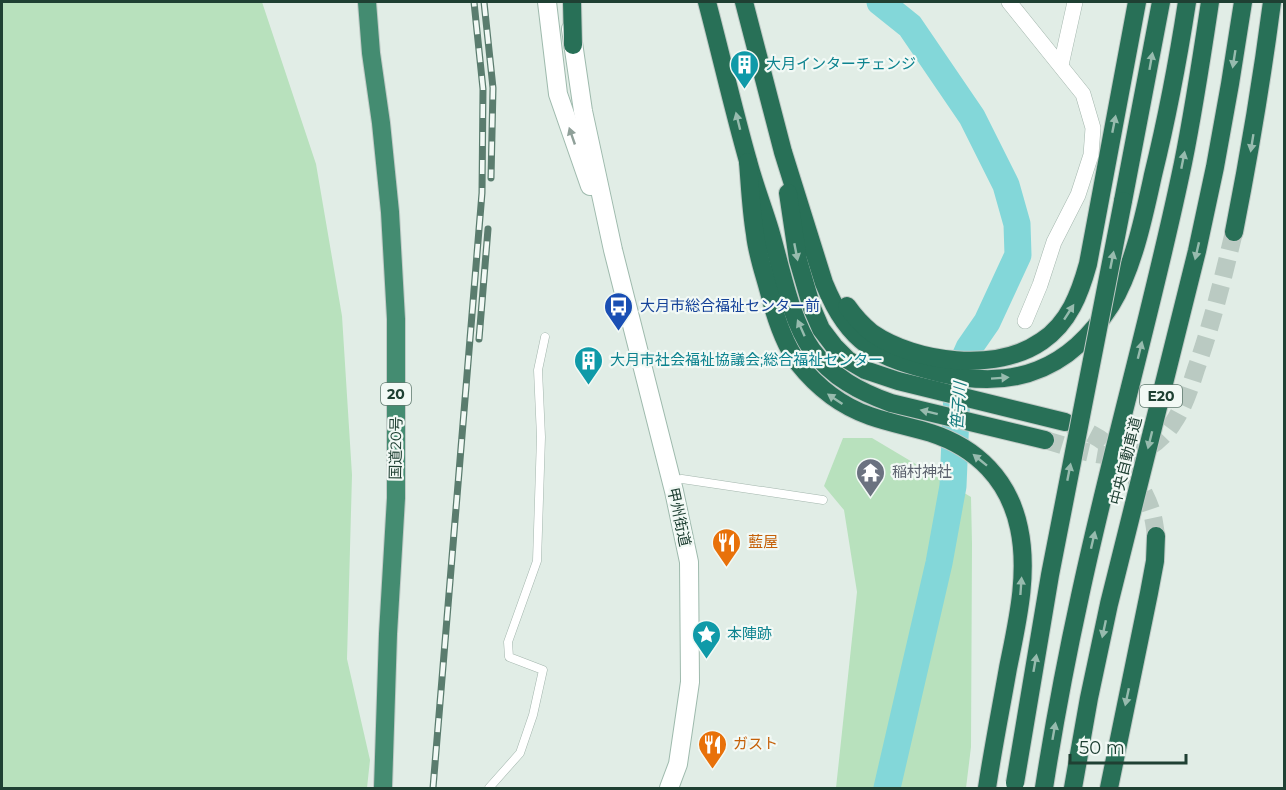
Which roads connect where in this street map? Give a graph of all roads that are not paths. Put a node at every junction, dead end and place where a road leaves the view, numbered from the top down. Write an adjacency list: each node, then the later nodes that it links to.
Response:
1 (367, 2): 29 (highway, 国道20号 / 20)
2 (547, 2): 19 (main road, 甲州街道, one-way to 2)
3 (570, 2): 14 (highway)
4 (707, 2): 17 (highway, one-way to 4)
5 (744, 2): 16 (highway)
6 (1010, 2): 15 (street)
7 (1075, 2): 15 (street)
8 (1137, 2): 22 (highway, one-way to 8)
9 (1161, 2): 28 (highway, one-way to 9, bridge)
10 (1187, 2): 22 (highway, one-way to 10)
11 (1210, 2): 33 (highway, 中央自動車道 / E20, one-way to 11)
12 (1243, 2): 34 (highway, 中央自動車道 / E20, one-way to 34)
13 (1272, 2): 18 (highway, one-way to 18)
14 (573, 45): 19 (main road, 甲州街道)
15 (1061, 65): 20 (street)
16 (783, 152): 22 (highway); 23 (highway, one-way to 23)
17 (748, 162): 24 (highway, one-way to 17); 32 (highway, one-way to 17)
18 (1234, 232)
19 (613, 250): 25 (main road, 甲州街道)
20 (1025, 321)
21 (545, 338): 30 (lane)
22 (904, 356)
23 (1058, 420)
24 (1045, 440)
25 (672, 480): 26 (lane); 31 (main road, 甲州街道)
26 (823, 500)
27 (1156, 536): 35 (highway, one-way to 35)
28 (1015, 786)
29 (382, 789)
30 (489, 789)
31 (669, 789)
32 (987, 789)
33 (1044, 789)
34 (1073, 789)
35 (1109, 789)

